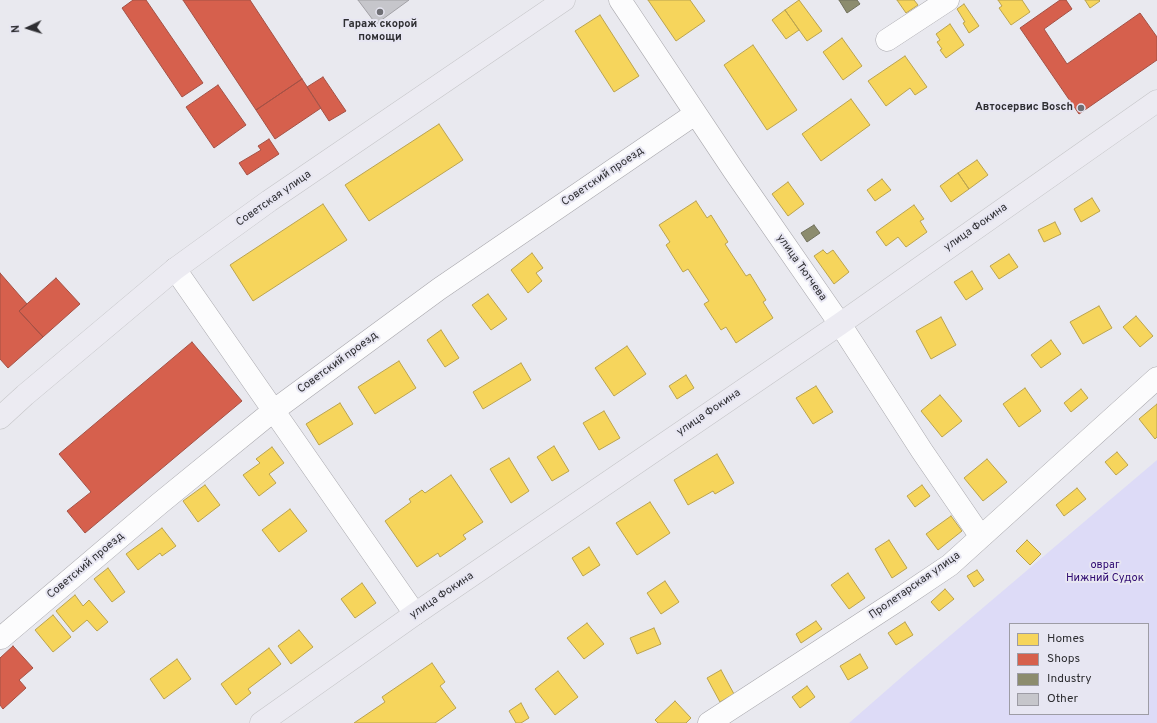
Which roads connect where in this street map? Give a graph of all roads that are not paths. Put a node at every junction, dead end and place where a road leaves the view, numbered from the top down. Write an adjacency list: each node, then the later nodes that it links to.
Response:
1 (564, 0): 7 (main road, Советская улица)
2 (620, 0): 6 (street, улица Тютчева)
3 (948, 0): 4 (street)
4 (888, 40)
5 (1157, 101): 8 (main road, улица Фокина)
6 (696, 114): 8 (street, улица Тютчева); 10 (street, Советский проезд)
7 (175, 269): 10 (street); 11 (main road, Советская улица)
8 (840, 324): 12 (street, улица Тютчева); 13 (main road, улица Фокина)
9 (1157, 378): 12 (street, Пролетарская улица)
10 (273, 410): 13 (street); 14 (street, Советский проезд)
11 (0, 418)
12 (981, 537): 16 (street, Пролетарская улица)
13 (415, 614): 15 (main road, улица Фокина)
14 (1, 638)
15 (261, 723)
16 (709, 723)

